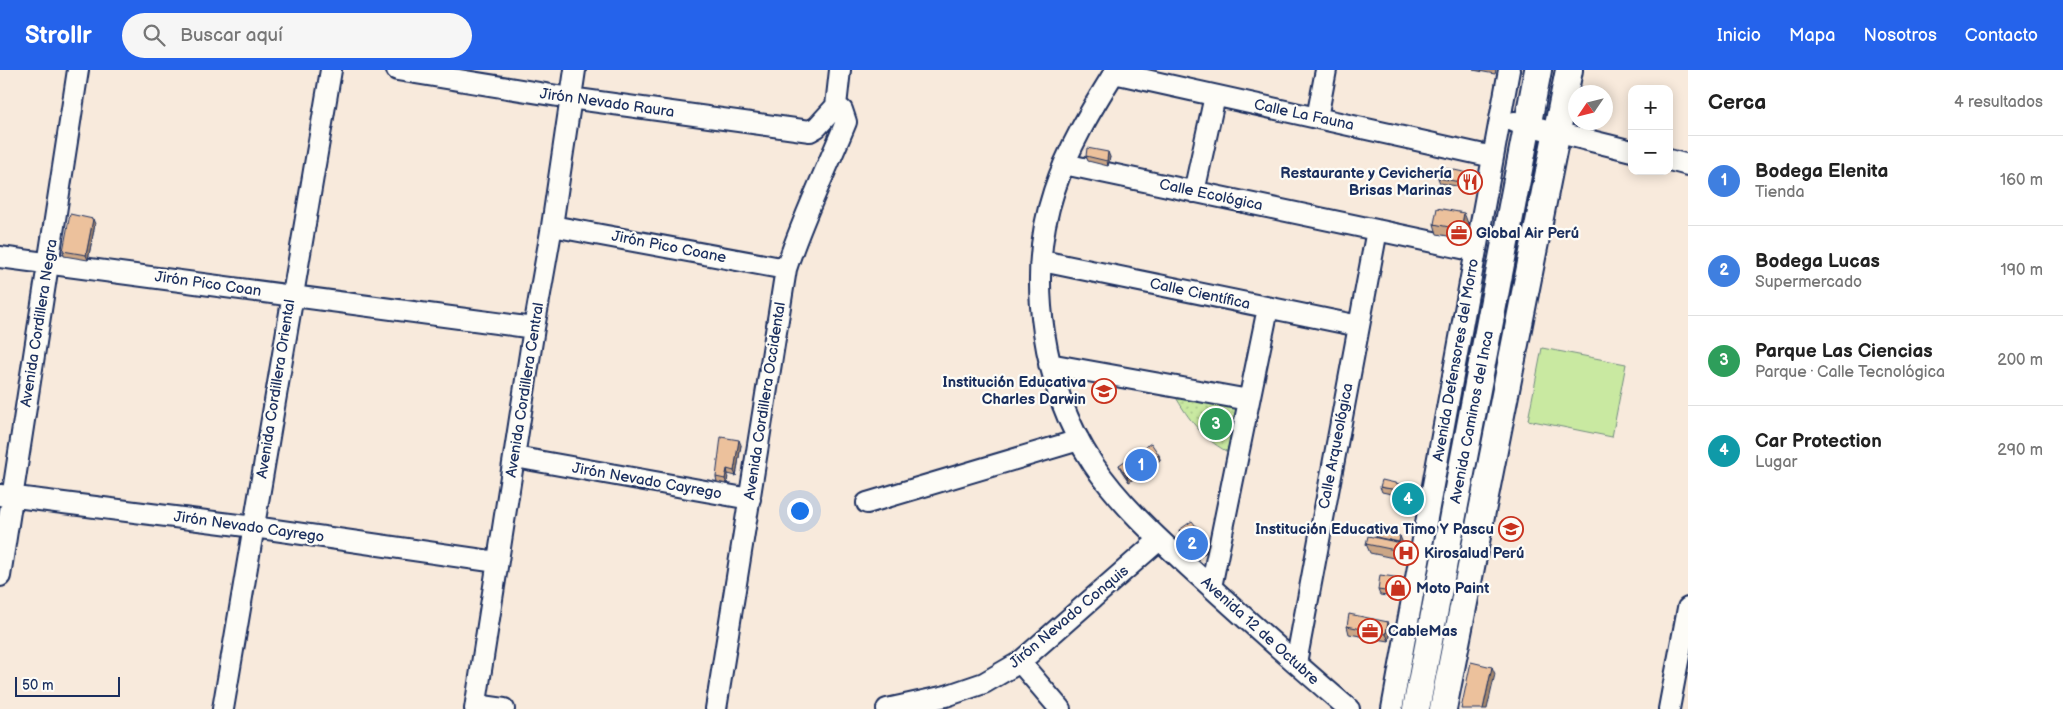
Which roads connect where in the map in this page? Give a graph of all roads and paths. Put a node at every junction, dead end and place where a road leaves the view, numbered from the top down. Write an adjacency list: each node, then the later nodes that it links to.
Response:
1 (78, 70): 29 (street, Avenida Cordillera Negra)
2 (331, 70): 31 (street, Avenida Cordillera Oriental)
3 (397, 70): 12 (street, Jirón Nevado Raura)
4 (575, 70): 12 (street, Avenida Cordillera Central)
5 (840, 70): 13 (street, Avenida Cordillera Occidental)
6 (1326, 70): 14 (street)
7 (1509, 70): 15 (street, Avenida Defensores del Morro)
8 (1538, 70): 16 (main road, Avenida Caminos del Inca)
9 (1569, 70): 17 (main road, Avenida Caminos del Inca)
10 (1115, 72): 11 (street, Calle La Fauna); 21 (street, Avenida 12 de Octubre)
11 (1215, 96): 14 (street, Calle La Fauna); 23 (street)
12 (570, 98): 13 (street, Jirón Nevado Raura); 24 (street, Avenida Cordillera Central)
13 (836, 106): 30 (street, Avenida Cordillera Occidental)
14 (1317, 118): 19 (street, Calle La Fauna)
15 (1500, 119): 16 (street); 19 (street, Avenida Defensores del Morro)
16 (1528, 125): 17 (street); 58 (main road, Avenida Caminos del Inca)
17 (1557, 132): 18 (street); 59 (main road, Avenida Caminos del Inca)
18 (1628, 150)
19 (1493, 157): 26 (street, Avenida Defensores del Morro)
20 (1673, 161): 22 (street)
21 (1064, 164): 23 (street, Calle Ecológica); 28 (street, Avenida 12 de Octubre)
22 (1688, 165)
23 (1194, 192): 25 (street, Calle Ecológica)
24 (552, 226): 30 (street, Jirón Pico Coane); 34 (street, Avenida Cordillera Central)
25 (1377, 230): 26 (street, Calle Ecológica); 33 (street, Calle Arqueológica)
26 (1476, 251): 57 (street, Avenida Defensores del Morro)
27 (0, 257): 29 (street, Jirón Pico Coan)
28 (1042, 261): 32 (street, Calle Científica); 35 (street, Avenida 12 de Octubre)
29 (48, 262): 31 (street, Jirón Pico Coan); 39 (street, Avenida Cordillera Negra)
30 (786, 269): 40 (street, Avenida Cordillera Occidental)
31 (292, 296): 34 (street, Jirón Pico Coan); 42 (street, Avenida Cordillera Oriental)
32 (1268, 308): 33 (street, Calle Científica); 36 (street)
33 (1359, 326): 49 (street, Calle Arqueológica)
34 (534, 328): 38 (street, Avenida Cordillera Central)
35 (1049, 364): 36 (street); 37 (street, Avenida 12 de Octubre)
36 (1250, 400): 46 (street)
37 (1080, 440): 41 (street); 43 (street, Avenida 12 de Octubre)
38 (514, 457): 40 (street, Jirón Nevado Cayrego); 44 (street, Avenida Cordillera Central)
39 (7, 496): 42 (street, Jirón Nevado Cayrego); 45 (street, Avenida Cordillera Negra)
40 (750, 499): 53 (street, Avenida Cordillera Occidental)
41 (867, 503)
42 (254, 527): 44 (street, Jirón Nevado Cayrego); 51 (street, Avenida Cordillera Oriental)
43 (1159, 540): 46 (street, Avenida 12 de Octubre); 48 (street, Jirón Nevado Conquis)
44 (497, 562): 50 (street, Avenida Cordillera Central)
45 (0, 576)
46 (1211, 587): 49 (street, Avenida 12 de Octubre)
47 (1688, 608): 60 (street)
48 (1020, 662): 54 (street, Jirón Nevado Conquis); 55 (street)
49 (1296, 663): 56 (street, Avenida 12 de Octubre)
50 (475, 707): 52 (street)
51 (223, 709)
52 (504, 709)
53 (716, 709)
54 (887, 709)
55 (1060, 709)
56 (1349, 709)
57 (1392, 709)
58 (1416, 709)
59 (1443, 709)
60 (1669, 709)

